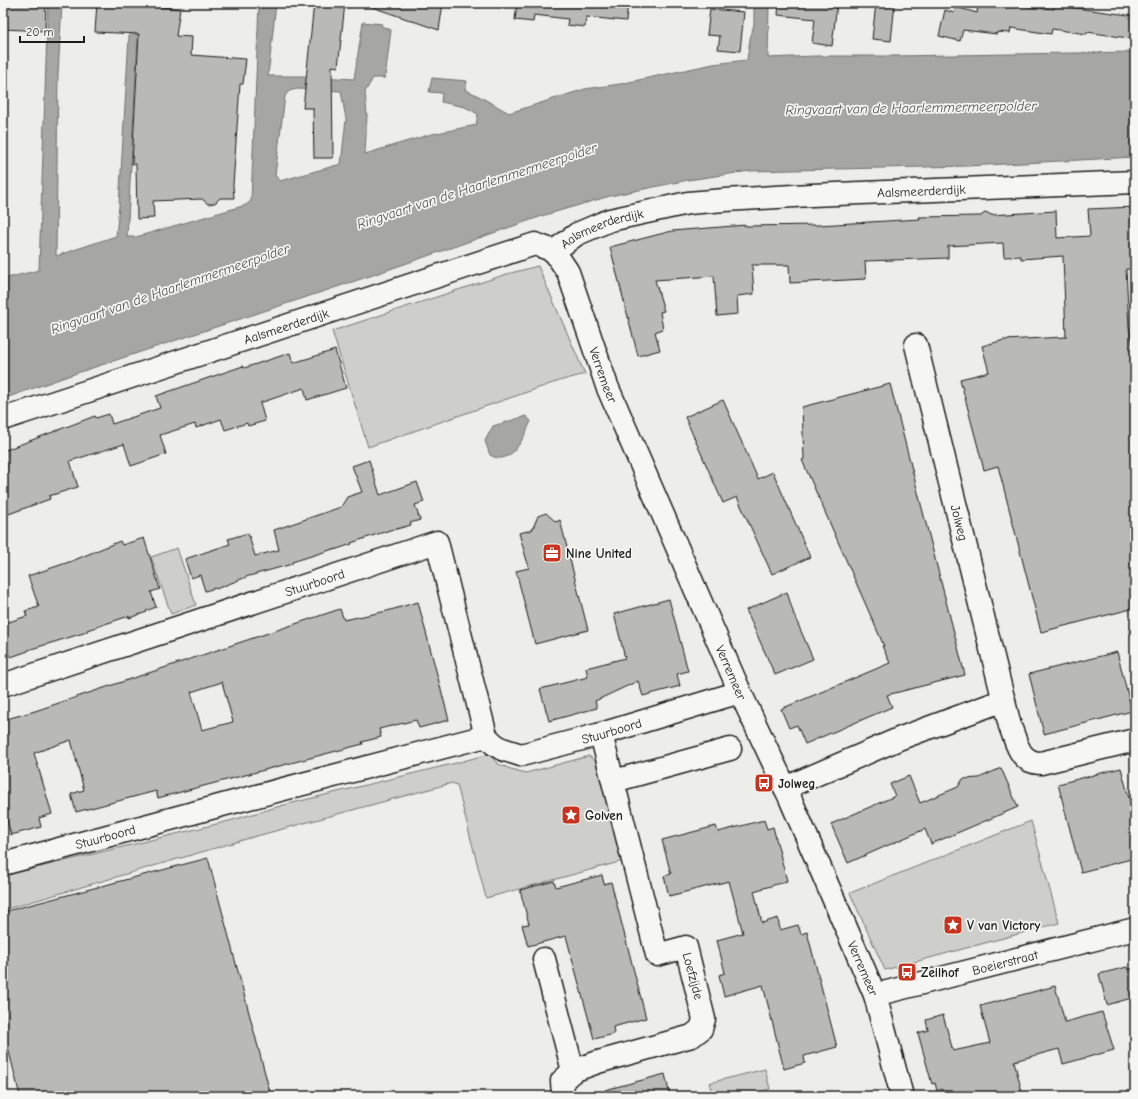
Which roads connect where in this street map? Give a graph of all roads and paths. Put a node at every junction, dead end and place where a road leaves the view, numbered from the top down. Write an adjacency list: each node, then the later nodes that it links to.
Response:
1 (1135, 182): 2 (street, Aalsmeerderdijk)
2 (554, 251): 4 (street, Aalsmeerderdijk); 6 (street, Verremeer)
3 (916, 345): 7 (street, Jolweg)
4 (3, 419)
5 (3, 685): 9 (street, Stuurboord)
6 (740, 692): 8 (street, Stuurboord); 13 (street, Verremeer)
7 (1004, 700): 10 (street, Jolweg); 13 (street)
8 (601, 734): 9 (street, Stuurboord); 12 (street, Loefzijde)
9 (486, 736): 14 (street, Stuurboord)
10 (1135, 740)
11 (730, 749): 12 (street)
12 (614, 781): 18 (street, Loefzijde)
13 (785, 788): 17 (street, Verremeer)
14 (3, 864)
15 (1135, 929): 17 (street, Boeierstraat)
16 (544, 959): 18 (street)
17 (875, 995): 20 (street, Verremeer)
18 (573, 1071): 19 (street)
19 (563, 1096)
20 (902, 1096)

